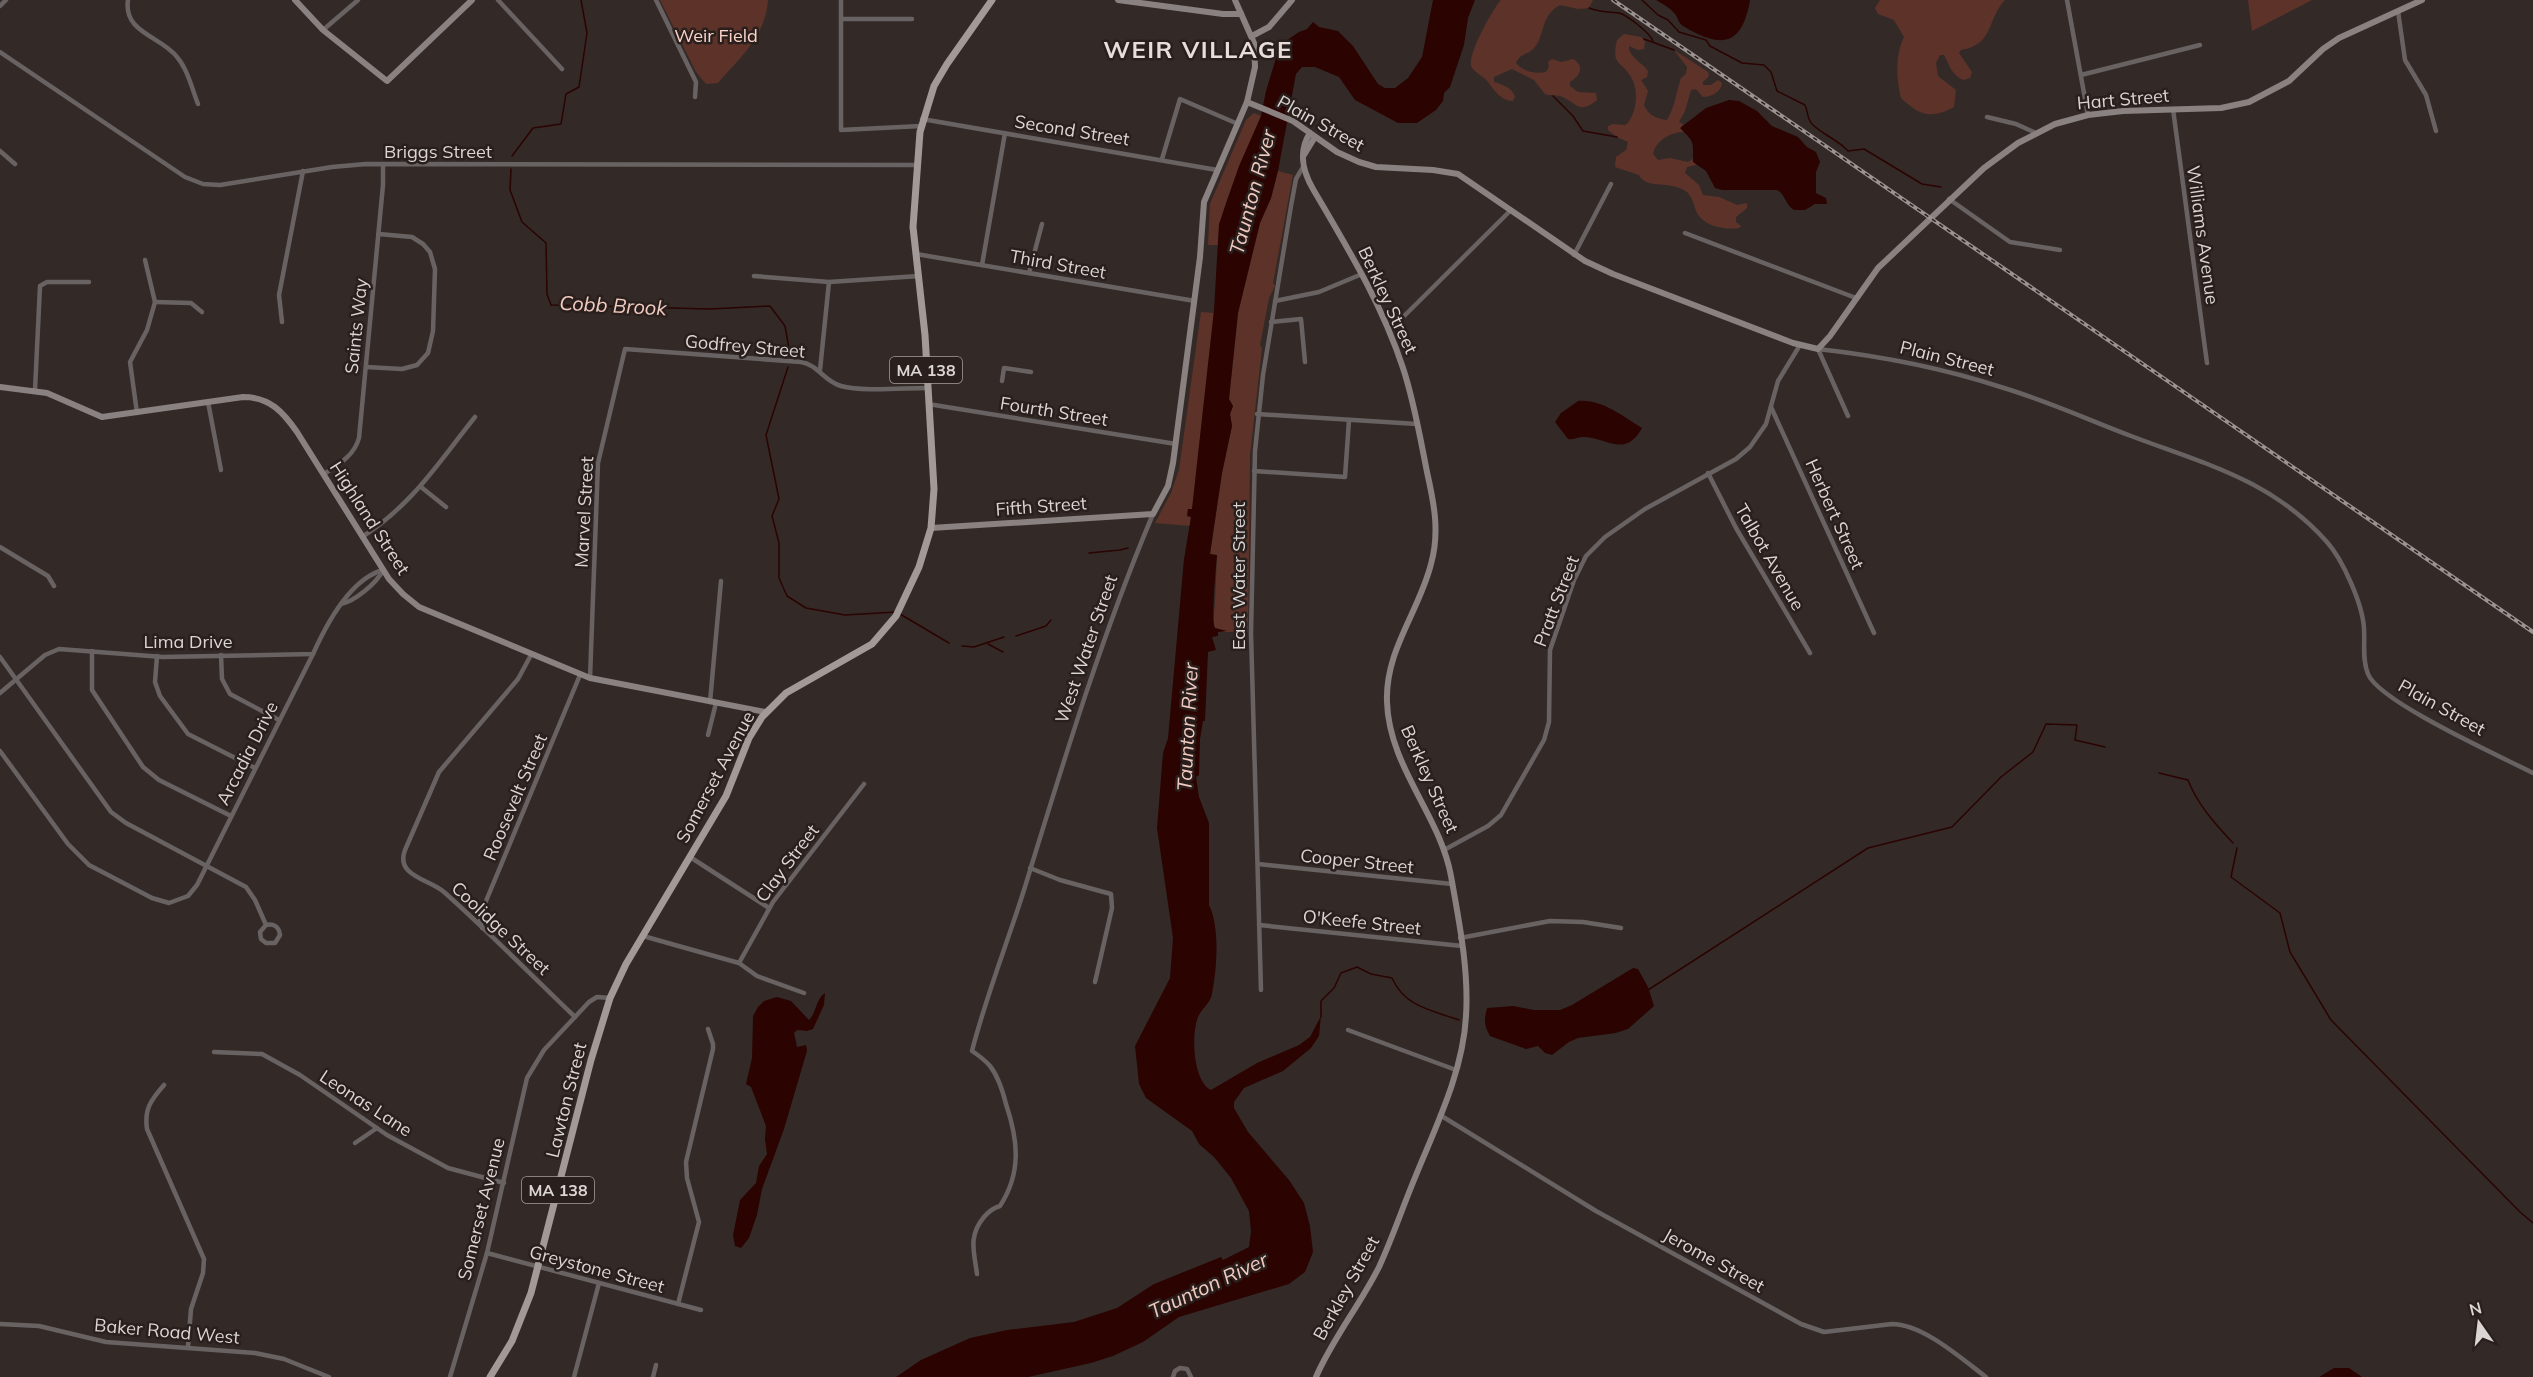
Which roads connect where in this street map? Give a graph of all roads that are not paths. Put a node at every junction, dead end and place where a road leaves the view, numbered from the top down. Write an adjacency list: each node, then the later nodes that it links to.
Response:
1 (6, 0): 15 (street)
2 (128, 0): 28 (street)
3 (295, 0): 20 (main road)
4 (358, 0): 20 (street)
5 (472, 0): 20 (main road)
6 (498, 0): 24 (street)
7 (656, 0): 26 (street)
8 (841, 0): 18 (street)
9 (992, 0): 32 (main road, Somerset Avenue / MA 138)
10 (1118, 0): 17 (main road)
11 (1235, 0): 17 (main road, West Water Street)
12 (1292, 0): 21 (main road)
13 (2067, 0): 25 (street)
14 (2417, 1): 16 (main road, Hart Street)
15 (0, 6)
16 (2398, 11): 29 (main road, Hart Street); 34 (street)
17 (1242, 14): 21 (main road, West Water Street)
18 (841, 19): 19 (street); 32 (street, Second Street)
19 (912, 19)
20 (323, 30)
21 (1252, 36): 27 (main road, West Water Street)
22 (2200, 45): 25 (street)
23 (0, 52): 45 (street, Briggs Street)
24 (561, 69)
25 (2081, 75): 30 (street)
26 (695, 97)
27 (1247, 102): 33 (main road, West Water Street); 37 (main road, Plain Street)
28 (198, 104)
29 (2173, 109): 30 (main road, Hart Street); 75 (street, Williams Avenue)
30 (2088, 115): 36 (main road, Hart Street)
31 (1987, 117): 36 (street)
32 (922, 123): 35 (street, Second Street); 42 (main road, Somerset Avenue / MA 138)
33 (1238, 124): 39 (street); 44 (main road, West Water Street)
34 (2436, 130)
35 (1005, 133): 39 (street, Second Street); 56 (street)
36 (2036, 133): 47 (main road, Hart Street)
37 (1312, 135): 43 (main road, Berkley Street); 48 (main road, Plain Street)
38 (0, 151): 40 (street)
39 (1162, 159): 44 (street, Second Street)
40 (15, 164)
41 (383, 164): 42 (street, Briggs Street); 45 (street, Briggs Street); 51 (street, Saints Way)
42 (917, 165): 53 (main road, Somerset Avenue / MA 138)
43 (1303, 167): 58 (main road, Berkley Street); 65 (street, East Water Street)
44 (1217, 170): 64 (main road, West Water Street)
45 (303, 171): 68 (street)
46 (1611, 184): 54 (street)
47 (1949, 199): 52 (street); 63 (main road, Hart Street)
48 (1511, 210): 54 (main road, Plain Street); 70 (street)
49 (1042, 224): 57 (street)
50 (1685, 233): 63 (street)
51 (379, 234): 76 (street, Saints Way); 76 (street)
52 (2060, 250)
53 (916, 254): 56 (street, Third Street); 60 (main road, Somerset Avenue / MA 138)
54 (1574, 255): 71 (main road, Plain Street)
55 (145, 260): 66 (street)
56 (982, 265): 57 (street, Third Street)
57 (1029, 273): 64 (street, Third Street)
58 (1362, 274): 65 (street); 70 (main road, Berkley Street)
59 (754, 276): 62 (street)
60 (919, 276): 62 (street); 81 (main road, Somerset Avenue / MA 138)
61 (89, 282): 82 (street)
62 (829, 282): 77 (street)
63 (1856, 298): 73 (main road, Hart Street)
64 (1195, 301): 92 (main road, West Water Street)
65 (1275, 301): 69 (street, East Water Street)
66 (155, 302): 67 (street); 86 (street)
67 (202, 312)
68 (282, 322)
69 (1271, 322): 74 (street); 87 (street, East Water Street)
70 (1389, 331): 91 (main road, Berkley Street)
71 (1800, 345): 73 (main road, Plain Street); 85 (street, Pratt Street)
72 (625, 349): 77 (street, Godfrey Street); 115 (street, Marvel Street)
73 (1818, 349): 89 (street); 124 (street, Plain Street)
74 (1305, 362)
75 (2207, 363)
76 (366, 367): 96 (street, Saints Way)
77 (820, 370): 81 (street, Godfrey Street)
78 (1031, 372): 79 (street)
79 (1002, 381)
80 (0, 387): 82 (main road, Highland Street)
81 (927, 388): 84 (main road, Somerset Avenue / MA 138)
82 (35, 390): 86 (main road, Highland Street)
83 (208, 402): 86 (main road, Highland Street); 93 (street); 96 (main road, Highland Street)
84 (928, 404): 92 (street, Fourth Street); 100 (main road, Somerset Avenue / MA 138)
85 (1771, 407): 95 (street, Pratt Street); 106 (street, Herbert Street)
86 (137, 414)
87 (1257, 414): 90 (street); 94 (street, East Water Street)
88 (475, 417): 97 (street)
89 (1848, 417)
90 (1349, 420): 91 (street); 94 (street)
91 (1417, 424): 127 (main road, Berkley Street)
92 (1176, 444): 99 (main road, West Water Street)
93 (221, 471)
94 (1254, 471): 129 (street, East Water Street)
95 (1708, 473): 108 (street, Talbot Avenue); 127 (street, Pratt Street)
96 (324, 474): 101 (main road, Highland Street)
97 (421, 488): 98 (street); 101 (street)
98 (446, 507)
99 (1153, 514): 100 (main road, Fifth Street); 131 (street, West Water Street)
100 (931, 528): 119 (main road, Somerset Avenue / MA 138)
101 (362, 537): 103 (main road, Highland Street)
102 (0, 547): 105 (street)
103 (383, 570): 109 (street); 111 (main road, Highland Street)
104 (722, 581): 118 (street)
105 (54, 586)
106 (1874, 633)
107 (92, 651): 113 (street, Lima Drive); 116 (street, Lima Drive); 126 (street)
108 (1810, 653)
109 (313, 654): 110 (street, Lima Drive); 120 (street, Arcadia Drive)
110 (221, 655): 113 (street, Lima Drive); 120 (street)
111 (531, 655): 114 (main road, Highland Street); 137 (street, Coolidge Street)
112 (0, 657): 116 (street)
113 (157, 657): 123 (street)
114 (580, 675): 115 (main road, Highland Street); 137 (street, Roosevelt Street)
115 (590, 678): 118 (main road, Highland Street)
116 (16, 679): 117 (street, Lima Drive); 130 (street)
117 (0, 693)
118 (713, 702): 119 (main road, Highland Street); 121 (street)
119 (765, 712): 128 (main road, Somerset Avenue / MA 138)
120 (279, 720): 123 (street, Arcadia Drive)
121 (708, 735)
122 (0, 751): 130 (street, Arcadia Drive)
123 (255, 768): 126 (street, Arcadia Drive)
124 (2533, 773)
125 (864, 784): 133 (street, Clay Street)
126 (231, 816): 130 (street, Arcadia Drive)
127 (1444, 850): 132 (main road, Berkley Street)
128 (690, 857): 133 (street); 138 (main road, Somerset Avenue / MA 138)
129 (1258, 864): 132 (street, Cooper Street); 135 (street, East Water Street)
130 (207, 865): 134 (street)
131 (1030, 868): 142 (street); 158 (street, West Water Street)
132 (1452, 884): 139 (main road, Berkley Street)
133 (769, 908): 141 (street, Clay Street)
134 (266, 925): 134 (street)
135 (1259, 925): 140 (street, O'Keefe Street); 143 (street, East Water Street)
136 (1621, 928): 139 (street)
137 (484, 930): 146 (street, Coolidge Street)
138 (643, 936): 141 (street); 145 (main road, Somerset Avenue / MA 138)
139 (1460, 938): 140 (main road, Berkley Street)
140 (1461, 946): 150 (main road, Berkley Street)
141 (739, 963): 144 (street)
142 (1095, 982)
143 (1261, 990)
144 (804, 993)
145 (610, 998): 146 (street, Somerset Avenue); 157 (main road, Lawton Street / MA 138)
146 (575, 1017): 155 (street, Somerset Avenue)
147 (708, 1029): 160 (street)
148 (1348, 1030): 150 (street)
149 (214, 1052): 153 (street, Leonas Lane)
150 (1456, 1070): 152 (main road, Berkley Street)
151 (164, 1085): 163 (street)
152 (1440, 1115): 172 (main road, Berkley Street); 173 (street, Jerome Street)
153 (377, 1128): 154 (street); 155 (street, Leonas Lane)
154 (355, 1143)
155 (504, 1183): 156 (street, Somerset Avenue)
156 (486, 1253): 157 (street, Greystone Street); 166 (street, Somerset Avenue)
157 (538, 1267): 159 (street, Greystone Street); 167 (main road, Lawton Street / MA 138)
158 (977, 1274)
159 (599, 1283): 160 (street, Greystone Street); 168 (street)
160 (678, 1304): 161 (street, Greystone Street)
161 (701, 1310)
162 (0, 1324): 163 (street, Baker Road West)
163 (188, 1347): 165 (street, Baker Road West)
164 (656, 1365): 169 (street)
165 (329, 1377)
166 (450, 1377)
167 (490, 1377)
168 (574, 1377)
169 (653, 1377)
170 (1173, 1377): 171 (street)
171 (1191, 1377)
172 (1316, 1377)
173 (1986, 1377)

